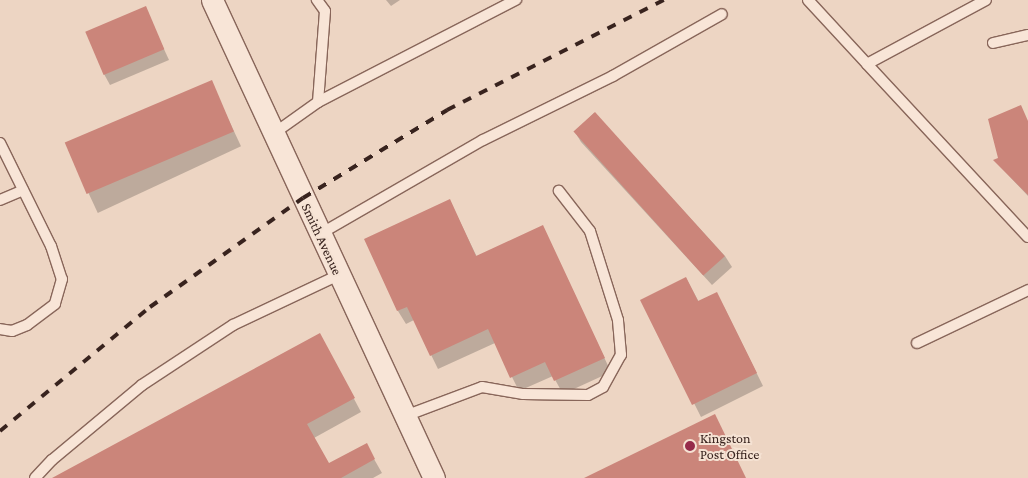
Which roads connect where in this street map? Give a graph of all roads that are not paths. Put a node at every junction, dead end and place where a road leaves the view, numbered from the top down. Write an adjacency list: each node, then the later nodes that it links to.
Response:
1 (212, 0): 11 (street, Smith Avenue)
2 (317, 0): 10 (lane)
3 (516, 0): 10 (lane)
4 (808, 0): 9 (lane)
5 (986, 0): 9 (lane)
6 (722, 14): 16 (lane)
7 (1028, 35): 8 (lane)
8 (993, 43)
9 (868, 64): 17 (lane)
10 (318, 102): 11 (lane)
11 (273, 134): 16 (street, Smith Avenue)
12 (0, 143): 13 (lane)
13 (23, 190): 15 (lane); 20 (lane)
14 (559, 191): 22 (lane)
15 (0, 200)
16 (320, 234): 18 (street, Smith Avenue)
17 (1028, 237)
18 (339, 275): 22 (street, Smith Avenue); 23 (lane)
19 (1028, 290): 21 (lane)
20 (0, 329)
21 (917, 343)
22 (405, 416): 24 (street, Smith Avenue)
23 (35, 478)
24 (434, 478)

